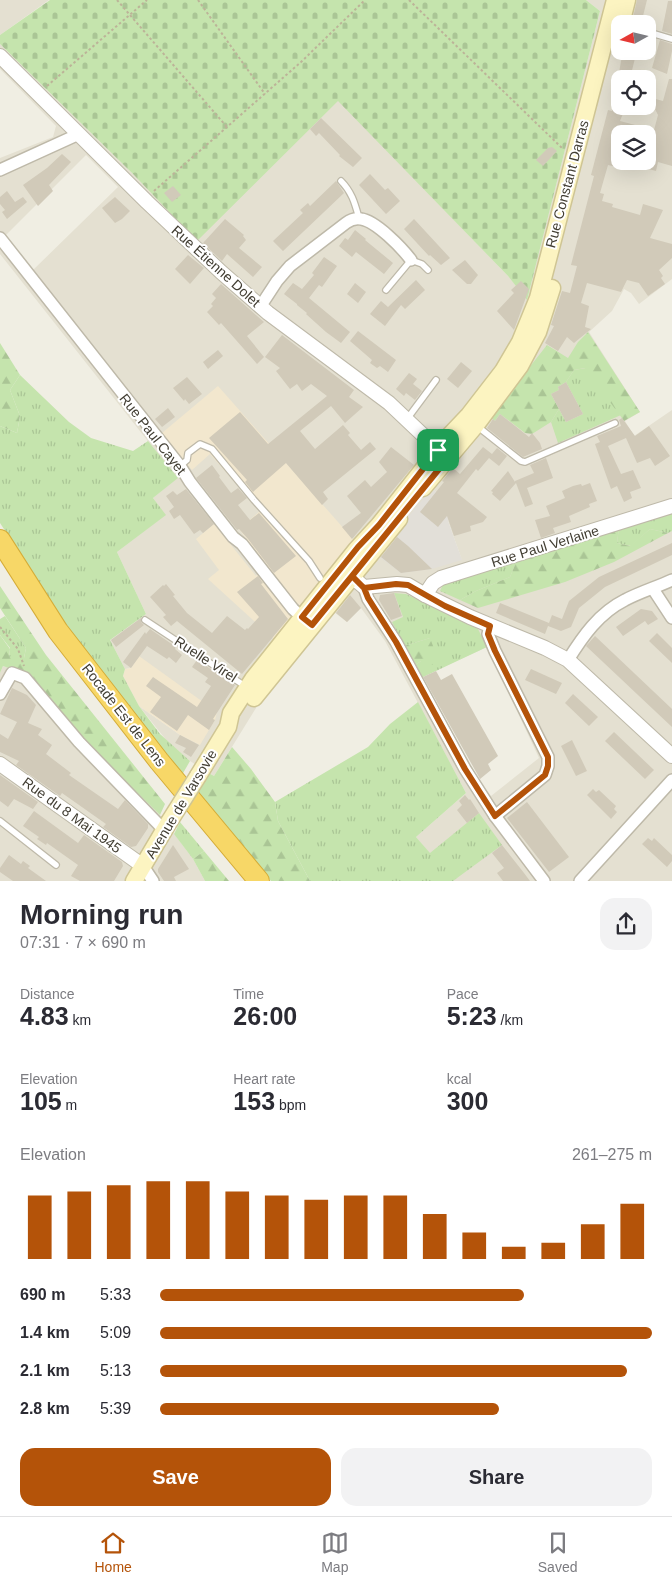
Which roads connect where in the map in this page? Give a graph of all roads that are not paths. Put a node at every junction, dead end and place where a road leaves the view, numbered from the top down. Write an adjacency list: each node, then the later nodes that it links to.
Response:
1 (616, 0): 17 (main road, Rue Constant Darras); 22 (lane)
2 (627, 0): 3 (main road, Rue Constant Darras)
3 (623, 15)
4 (656, 34): 5 (lane)
5 (672, 39)
6 (0, 56): 8 (street, Rue Étienne Dolet)
7 (611, 60): 17 (main road, Rue Constant Darras)
8 (79, 134): 9 (street); 16 (street, Rue Étienne Dolet)
9 (0, 170)
10 (342, 181): 11 (lane)
11 (359, 218): 13 (street); 16 (street)
12 (0, 238): 23 (street, Rue Paul Cayet)
13 (411, 260): 14 (lane); 15 (lane)
14 (428, 270)
15 (386, 290)
16 (260, 307): 19 (street, Rue Étienne Dolet)
17 (514, 365): 21 (main road); 22 (main road)
18 (436, 380): 19 (lane)
19 (407, 419): 22 (street, Rue Étienne Dolet)
20 (615, 423): 21 (lane)
21 (476, 424): 22 (main road)
22 (443, 454): 27 (main road, Avenue de Varsovie)
23 (180, 466): 28 (lane); 35 (street, Rue Paul Cayet)
24 (672, 506): 32 (street, Rue Paul Verlaine)
25 (0, 540): 51 (highway, Rocade Est de Lens)
26 (0, 566): 50 (highway, Rocade Est de Lens)
27 (346, 572): 30 (street); 35 (main road, Avenue de Varsovie)
28 (320, 578)
29 (672, 580): 31 (street)
30 (364, 588): 32 (street); 43 (street)
31 (653, 589): 33 (street); 37 (street)
32 (425, 595): 36 (street)
33 (672, 618)
34 (145, 620): 38 (lane, Ruelle Virel)
35 (307, 621): 38 (main road, Avenue de Varsovie)
36 (490, 626): 37 (street); 43 (street)
37 (568, 660): 40 (street)
38 (251, 691): 45 (main road, Avenue de Varsovie, bridge)
39 (0, 694): 45 (street)
40 (672, 756)
41 (0, 764): 47 (street, Rue du 8 Mai 1945)
42 (672, 780): 53 (street)
43 (495, 816): 52 (street)
44 (0, 821): 46 (lane)
45 (167, 826): 47 (main road, Avenue de Varsovie)
46 (56, 865)
47 (143, 866): 48 (main road, Avenue de Varsovie); 49 (street)
48 (134, 881)
49 (153, 881)
50 (243, 881)
51 (259, 881)
52 (544, 881)
53 (580, 881)

